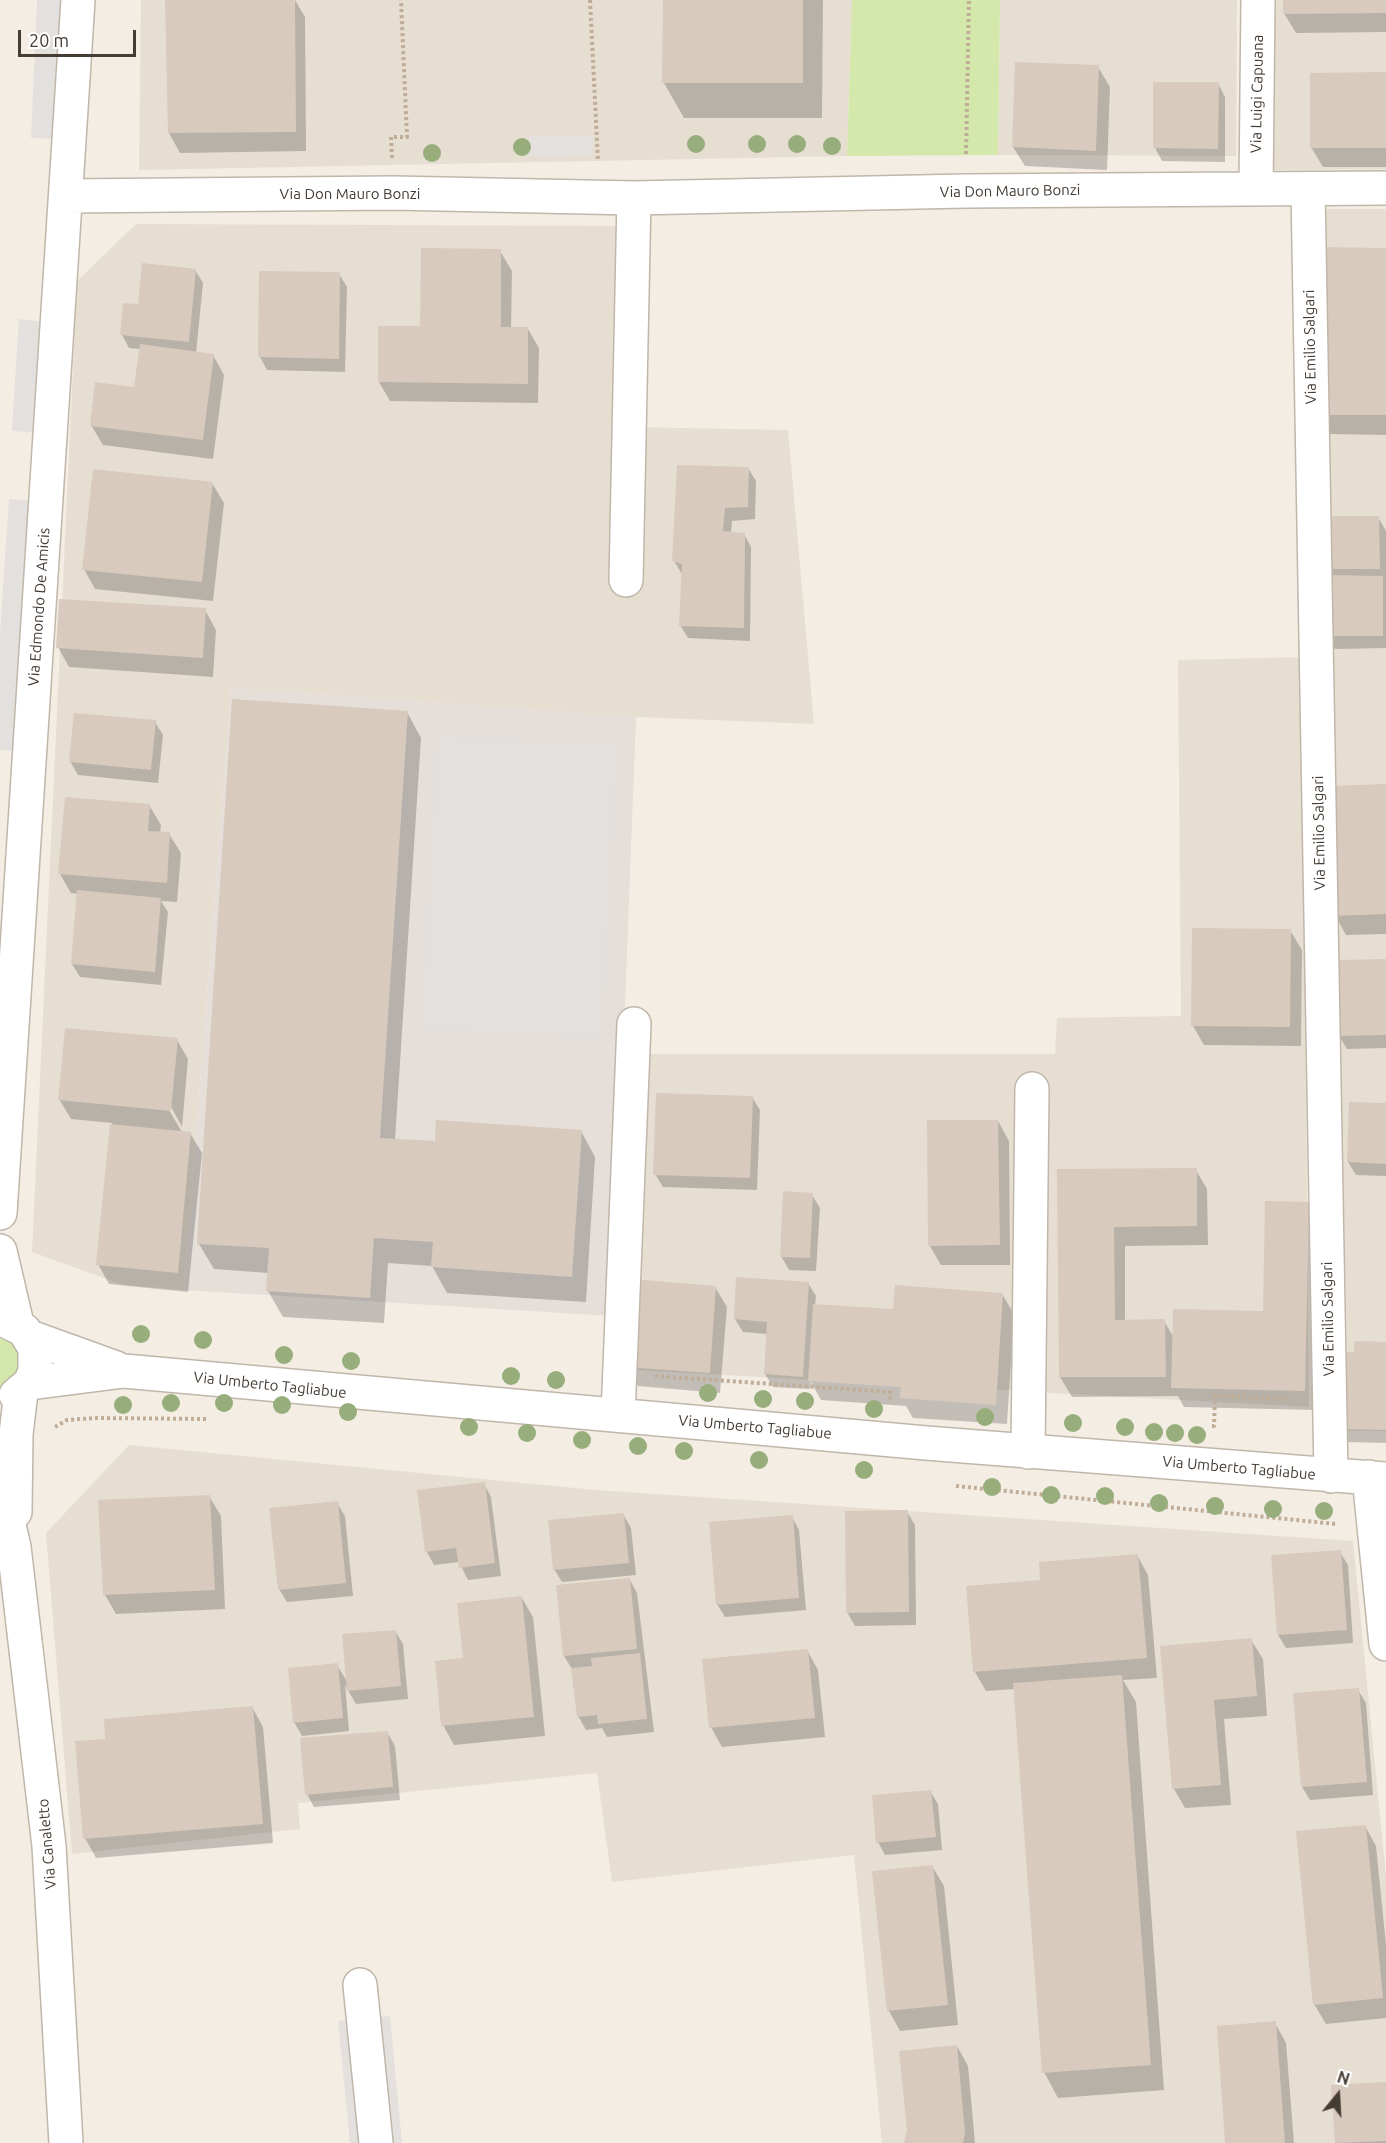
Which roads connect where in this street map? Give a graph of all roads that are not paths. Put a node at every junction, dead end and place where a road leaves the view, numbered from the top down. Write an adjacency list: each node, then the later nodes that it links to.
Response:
1 (78, 0): 6 (street, Via Edmondo De Amicis)
2 (1258, 0): 4 (street, Via Luigi Capuana)
3 (1386, 188): 5 (street, Via Don Mauro Bonzi)
4 (1256, 189): 5 (street, Via Don Mauro Bonzi); 7 (street, Via Don Mauro Bonzi)
5 (1308, 190): 18 (street, Via Emilio Salgari)
6 (66, 196): 7 (street, Via Don Mauro Bonzi); 11 (street, Via Edmondo De Amicis)
7 (634, 198): 8 (street)
8 (626, 580)
9 (634, 1024): 16 (street)
10 (1032, 1089): 17 (street)
11 (0, 1213)
12 (0, 1251): 13 (street)
13 (16, 1326): 14 (street, Via Umberto Tagliabue); 15 (street, Via Canaletto)
14 (124, 1371): 15 (street, Via Umberto Tagliabue); 16 (street, Via Umberto Tagliabue)
15 (17, 1392): 21 (street, Via Canaletto)
16 (618, 1415): 17 (street, Via Umberto Tagliabue)
17 (1028, 1452): 18 (street, Via Umberto Tagliabue)
18 (1331, 1476): 19 (street, Via Umberto Tagliabue)
19 (1377, 1478): 22 (street)
20 (0, 1486): 21 (street, Via Canaletto)
21 (14, 1547): 24 (street, Via Canaletto)
22 (1386, 1644)
23 (360, 1985): 25 (street)
24 (66, 2143)
25 (376, 2143)

